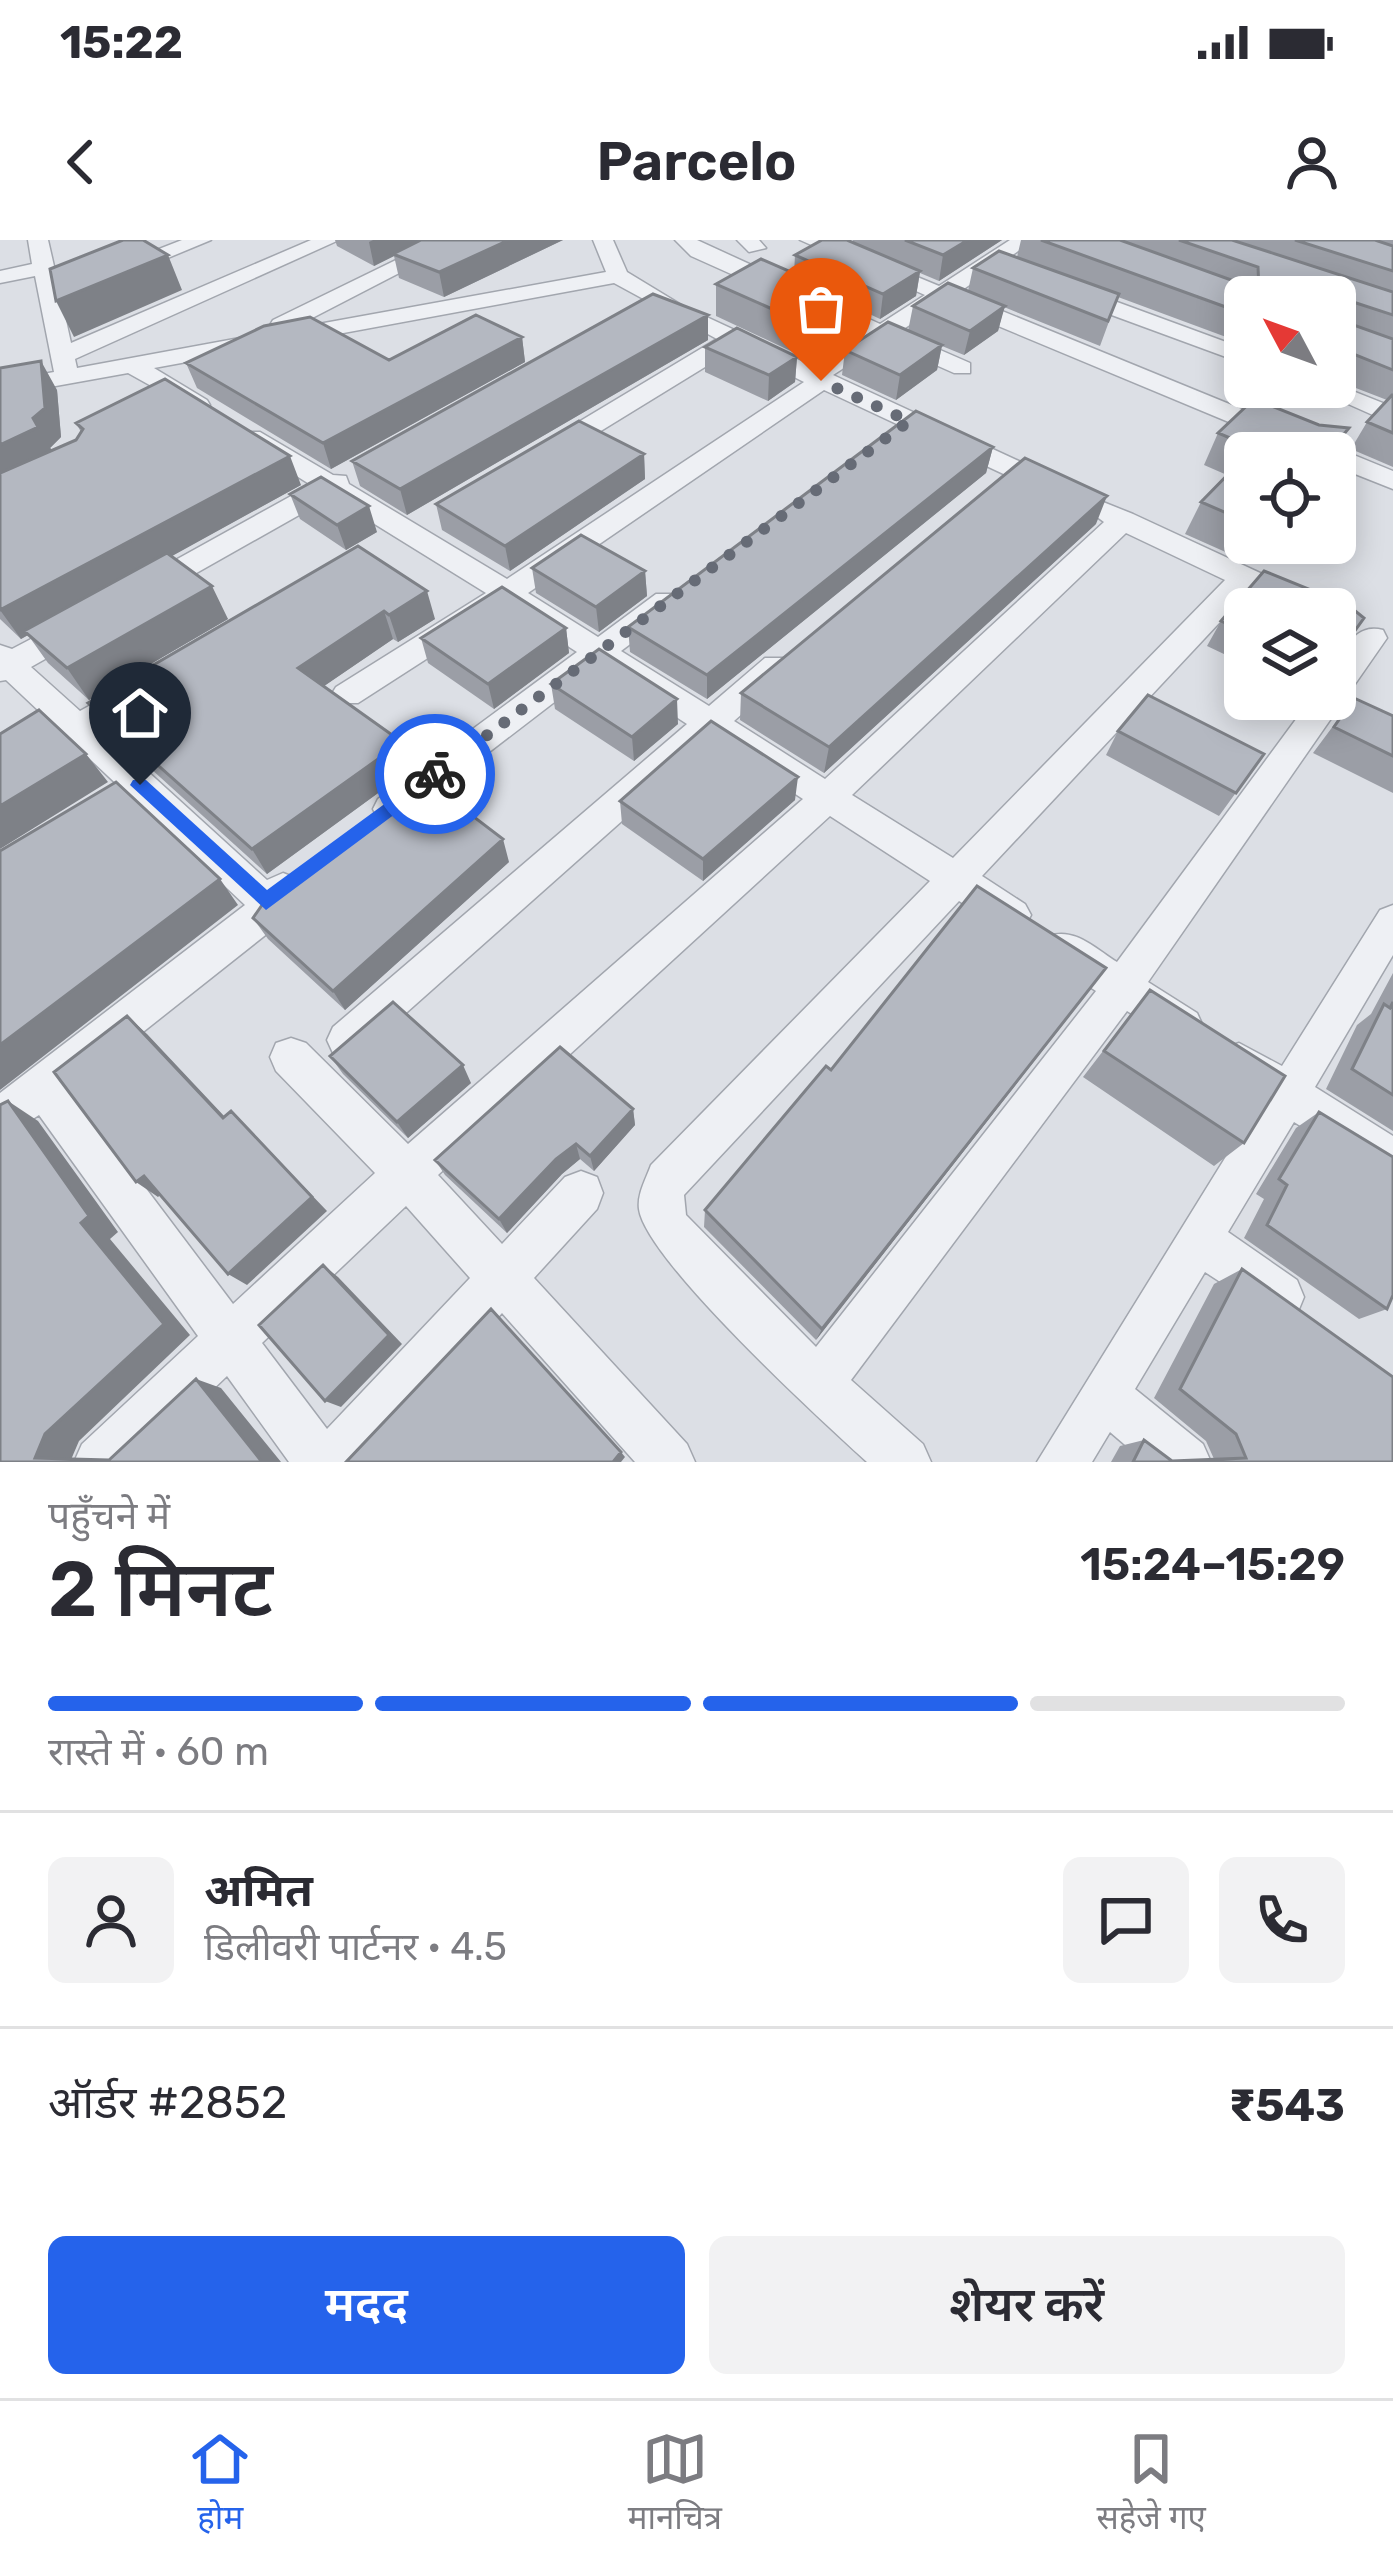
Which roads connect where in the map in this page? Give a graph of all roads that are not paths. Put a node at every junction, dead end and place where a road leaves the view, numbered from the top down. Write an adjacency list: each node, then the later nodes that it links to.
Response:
1 (201, 240): 13 (street)
2 (329, 240): 18 (street)
3 (453, 240): 16 (street)
4 (685, 240): 14 (street)
5 (810, 240): 12 (street)
6 (1024, 240): 12 (street)
7 (600, 242): 9 (street)
8 (45, 251): 10 (street); 13 (street)
9 (618, 276): 15 (street); 16 (street)
10 (0, 277)
11 (1050, 284): 17 (street)
12 (938, 294): 14 (street); 27 (street)
13 (51, 299): 18 (street)
14 (881, 331): 20 (street); 21 (street)
15 (733, 340): 21 (street); 28 (street)
16 (246, 342): 19 (street)
17 (1224, 349)
18 (64, 364): 19 (street); 22 (street)
19 (131, 364): 23 (street)
20 (962, 368)
21 (817, 379): 30 (street); 38 (street)
22 (0, 389)
23 (179, 393): 25 (street); 31 (street)
24 (1356, 401): 26 (street)
25 (147, 412)
26 (1393, 416)
27 (1274, 432)
28 (532, 461)
29 (1356, 466): 32 (street)
30 (1015, 469): 33 (street); 34 (street)
31 (341, 480): 38 (street); 42 (street)
32 (1393, 481)
33 (979, 499)
34 (1123, 520): 35 (street); 50 (street)
35 (1245, 578): 37 (street); 54 (street)
36 (690, 584): 41 (street)
37 (1267, 588)
38 (507, 593): 41 (street); 45 (street)
39 (1383, 642): 43 (street)
40 (798, 647): 47 (street)
41 (598, 652): 47 (street); 52 (street)
42 (3, 664): 48 (street)
43 (1356, 669)
44 (156, 682): 48 (street)
45 (346, 695)
46 (1313, 720): 57 (street)
47 (708, 722): 50 (street); 58 (street)
48 (78, 728): 49 (street)
49 (140, 785): 51 (street); 55 (street)
50 (827, 798): 54 (street); 64 (street)
51 (100, 810)
52 (358, 832)
53 (303, 874): 55 (street)
54 (957, 879): 57 (street); 70 (street)
55 (266, 902): 60 (street)
56 (1393, 921): 61 (street)
57 (1122, 988): 61 (street); 70 (street)
58 (347, 1040)
59 (291, 1057): 64 (street)
60 (43, 1086): 62 (street); 69 (street)
61 (1289, 1094): 63 (street); 66 (street)
62 (0, 1119)
63 (1393, 1161)
64 (407, 1174): 67 (street); 69 (street)
65 (581, 1193): 67 (street)
66 (1200, 1240): 68 (street); 71 (street)
67 (500, 1280): 74 (street); 75 (street)
68 (1316, 1323)
69 (231, 1343): 72 (street); 73 (street)
70 (818, 1384): 76 (street)
71 (1104, 1395): 77 (street); 78 (street)
72 (100, 1462)
73 (320, 1462)
74 (331, 1462)
75 (669, 1462)
76 (904, 1462)
77 (1063, 1462)
78 (1185, 1462)

